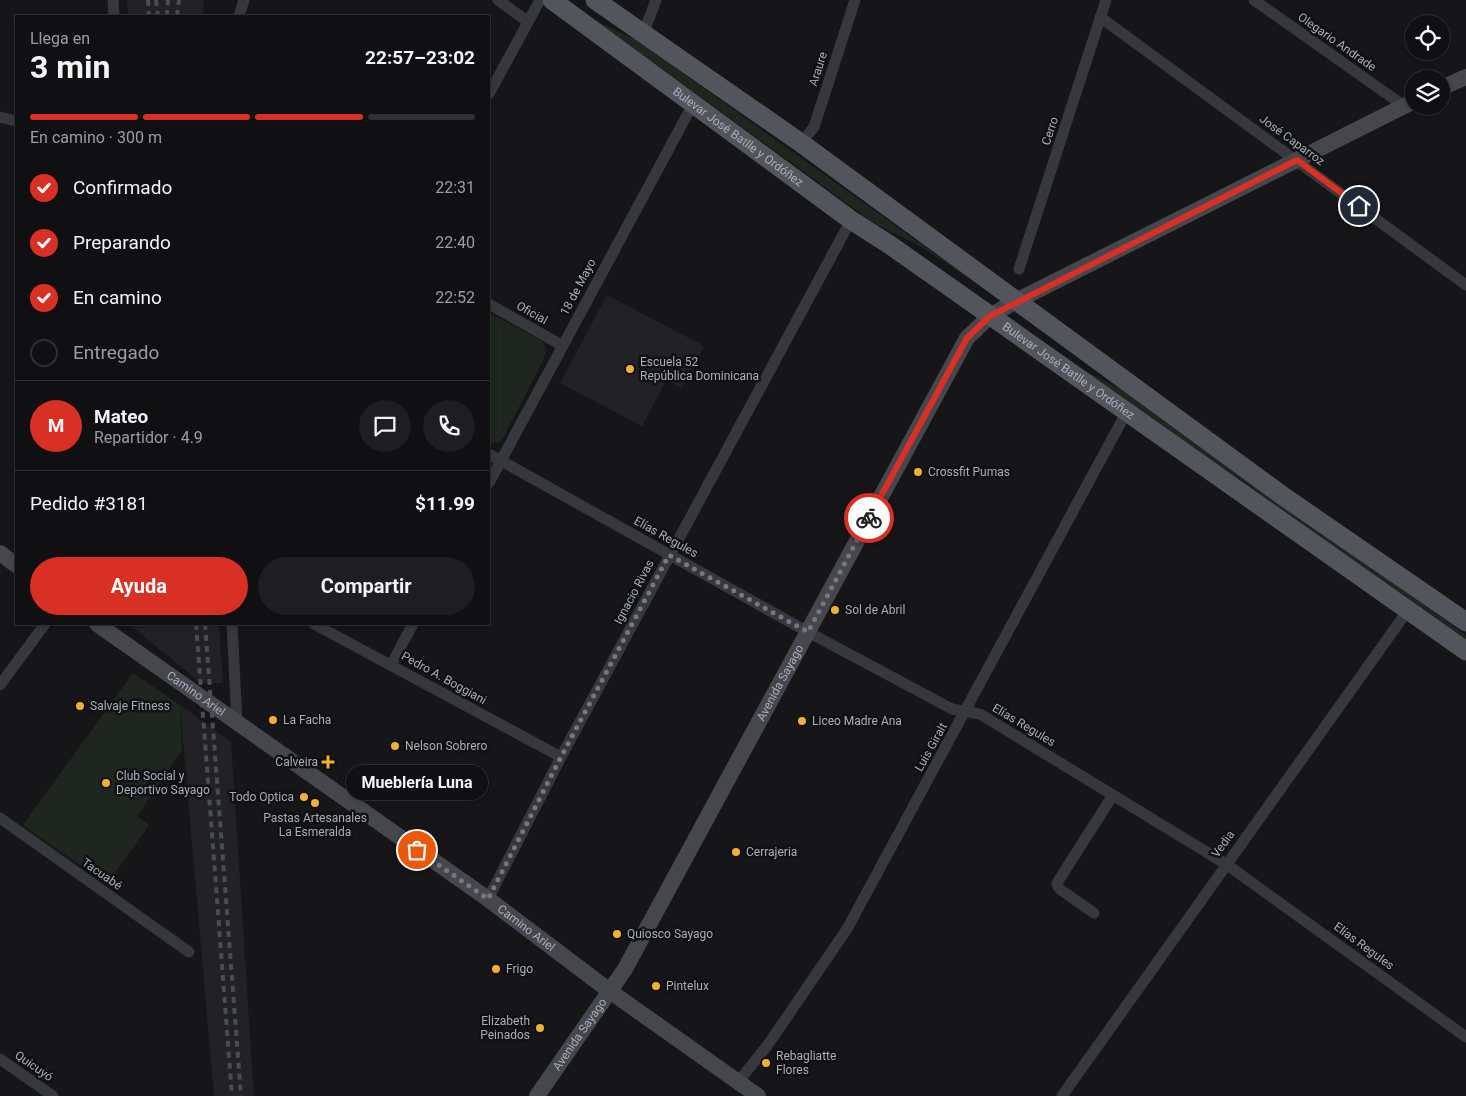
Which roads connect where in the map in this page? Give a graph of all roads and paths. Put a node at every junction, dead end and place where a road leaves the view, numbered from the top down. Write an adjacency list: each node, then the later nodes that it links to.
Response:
1 (113, 0): 11 (street)
2 (244, 0): 12 (street)
3 (498, 0): 14 (street)
4 (540, 0): 14 (street)
5 (552, 0): 20 (main road, Bulevar José Batlle y Ordóñez)
6 (595, 0): 15 (main road)
7 (656, 0): 15 (street)
8 (855, 0): 24 (street, Araure)
9 (1106, 0): 13 (street, Cerro)
10 (1254, 0): 19 (street, Olegario Andrade)
11 (114, 15)
12 (239, 15)
13 (1100, 17): 25 (street, José Caparroz); 27 (street, Cerro)
14 (527, 21): 18 (street)
15 (644, 32): 24 (main road)
16 (1466, 77): 17 (street)
17 (1450, 84)
18 (490, 92)
19 (1405, 100)
20 (693, 104): 26 (main road, Bulevar José Batlle y Ordóñez); 32 (street, 18 de Mayo)
21 (1405, 105): 25 (street, Avenida Sayago)
22 (0, 117): 23 (street)
23 (15, 121)
24 (801, 143): 29 (main road)
25 (1297, 160): 28 (street, José Caparroz); 29 (street, Avenida Sayago)
26 (851, 220): 31 (main road, Bulevar José Batlle y Ordóñez); 38 (street, Ignacio Rivas)
27 (1019, 269)
28 (1466, 285)
29 (1016, 301): 31 (street, Avenida Sayago); 41 (main road)
30 (490, 305): 32 (street, Oficial)
31 (990, 316): 33 (main road, Bulevar José Batlle y Ordóñez); 47 (street, Avenida Sayago)
32 (563, 346): 35 (street, 18 de Mayo)
33 (1126, 413): 40 (main road, Bulevar José Batlle y Ordóñez); 51 (street, Luis Giralt)
34 (490, 454): 35 (street, Elías Regules)
35 (501, 460): 36 (street, 18 de Mayo); 38 (street, Elías Regules)
36 (490, 481)
37 (0, 553): 39 (street)
38 (669, 555): 47 (street, Elías Regules); 53 (street, Ignacio Rivas)
39 (15, 564)
40 (1408, 610): 48 (main road, Bulevar José Batlle y Ordóñez); 56 (street, Vedia)
41 (1466, 622)
42 (44, 625): 50 (street)
43 (98, 625): 52 (street, Camino Ariel)
44 (232, 625): 52 (street)
45 (316, 625): 49 (street, Pedro A. Boggiani)
46 (412, 625): 49 (street)
47 (808, 632): 51 (street, Elías Regules); 60 (street, Avenida Sayago)
48 (1466, 651)
49 (391, 664): 53 (street, Pedro A. Boggiani)
50 (0, 686)
51 (966, 712): 54 (street, Elías Regules); 63 (street, Luis Giralt)
52 (237, 722): 57 (street, Camino Ariel)
53 (561, 757): 57 (street, Ignacio Rivas)
54 (1113, 795): 56 (street, Elías Regules); 58 (street)
55 (0, 818): 59 (street, Tacuabé)
56 (1226, 864): 61 (street, Elías Regules); 67 (street, Vedia)
57 (488, 899): 60 (street, Camino Ariel)
58 (1094, 912)
59 (189, 952)
60 (611, 992): 63 (street, Camino Ariel); 65 (street, Avenida Sayago)
61 (1466, 1037)
62 (0, 1059): 64 (street, Quicuyó)
63 (738, 1082): 66 (street, Camino Ariel)
64 (52, 1096)
65 (537, 1096)
66 (758, 1096)
67 (1062, 1096)

